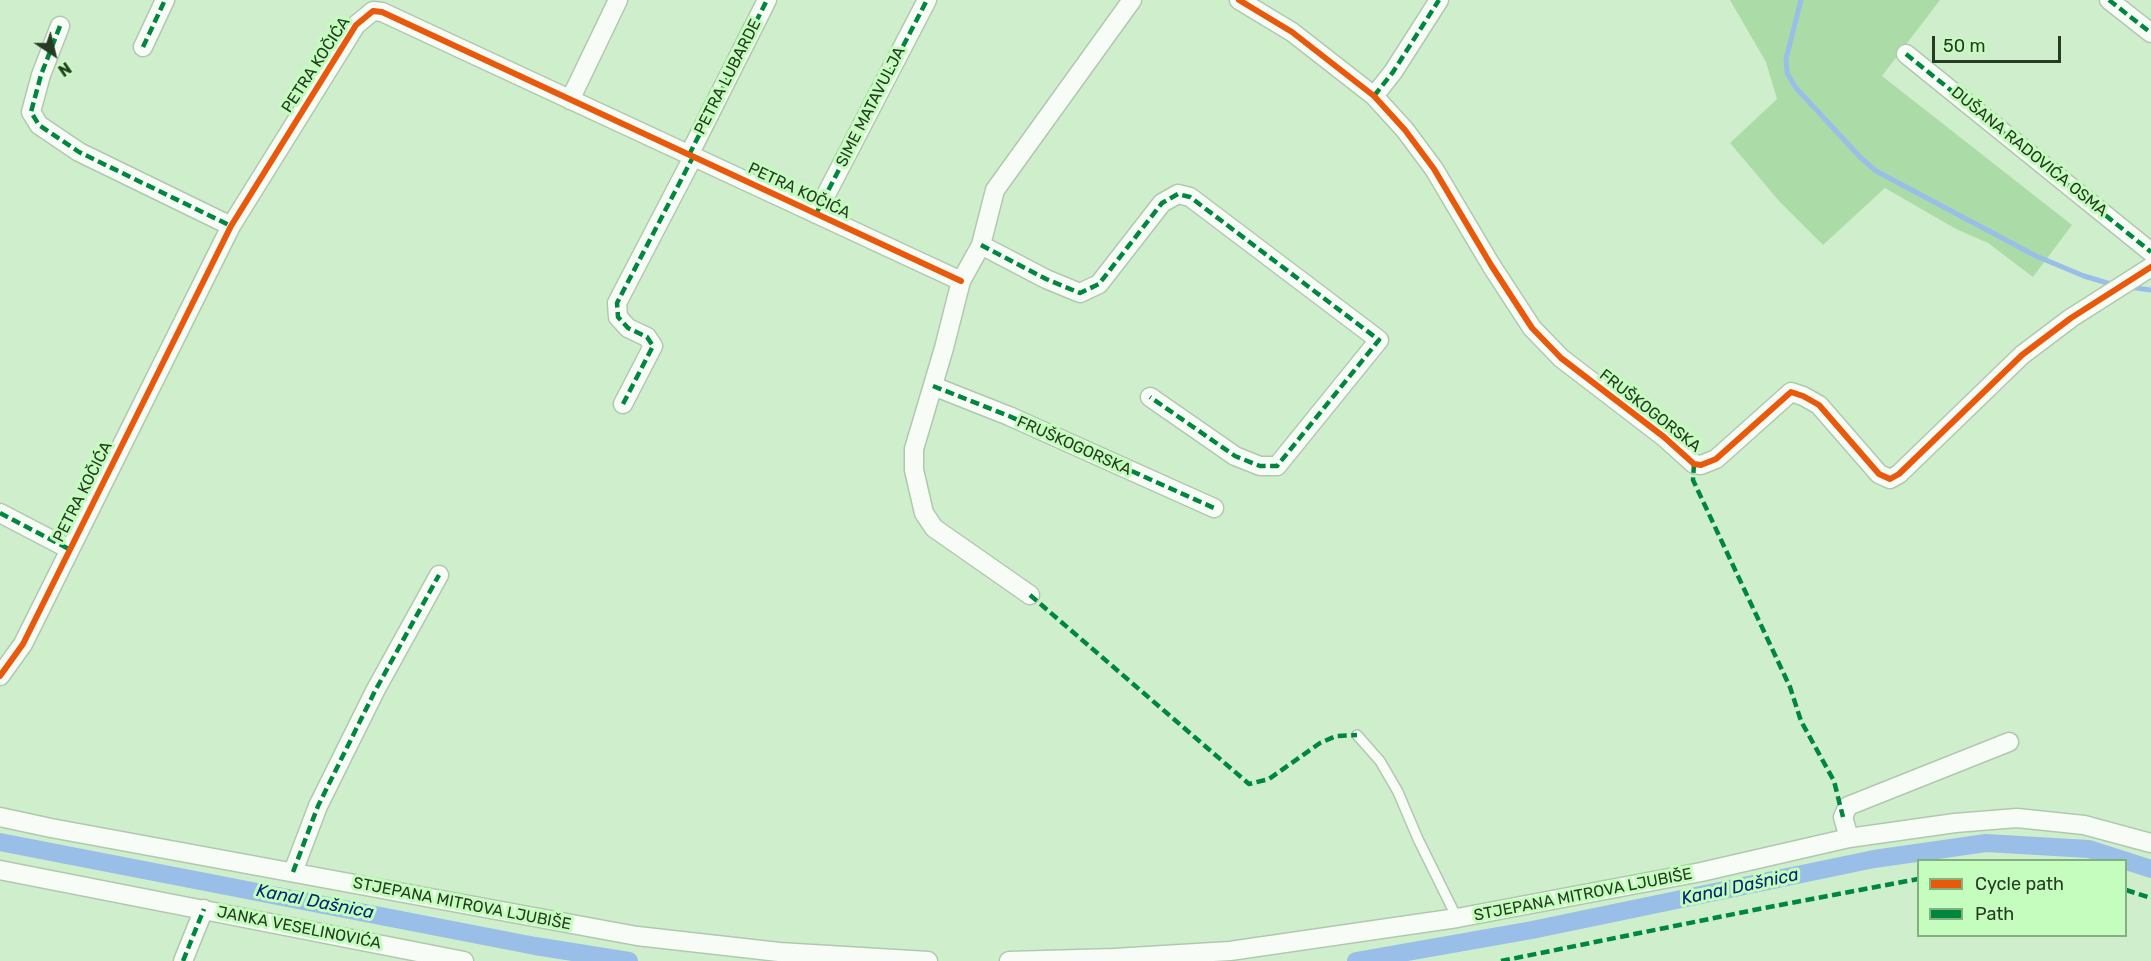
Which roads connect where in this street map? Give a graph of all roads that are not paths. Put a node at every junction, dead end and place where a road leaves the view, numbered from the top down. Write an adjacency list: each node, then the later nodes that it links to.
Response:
1 (165, 0): 12 (street)
2 (618, 0): 15 (street)
3 (767, 0): 16 (street, PETRA LUBARDE)
4 (927, 0): 17 (street, SIME MATAVULJA)
5 (1132, 0): 19 (street)
6 (1239, 0): 14 (street, FRUŠKOGORSKA)
7 (1439, 0): 14 (street)
8 (2109, 0): 11 (street)
9 (370, 6): 15 (street, PETRA KOČIĆA); 18 (street, PETRA KOČIĆA)
10 (60, 26): 18 (street)
11 (2151, 33)
12 (143, 47)
13 (1906, 54): 20 (street, DUŠANA RADOVIĆA OSMA)
14 (1374, 96): 21 (street, FRUŠKOGORSKA)
15 (570, 100): 16 (street, PETRA KOČIĆA)
16 (691, 156): 17 (street, PETRA KOČIĆA); 25 (street, PETRA LUBARDE)
17 (816, 214): 22 (street, PETRA KOČIĆA)
18 (231, 226): 28 (street, PETRA KOČIĆA)
19 (981, 245): 22 (street); 24 (street)
20 (2151, 252)
21 (2151, 267)
22 (961, 281): 23 (street)
23 (933, 386): 26 (street, FRUŠKOGORSKA); 30 (street)
24 (1150, 397)
25 (623, 404)
26 (1214, 508)
27 (0, 513): 28 (street, PETRA KOČIĆA)
28 (69, 549): 31 (street, PETRA KOČIĆA)
29 (439, 575): 38 (street)
30 (1030, 595)
31 (0, 676)
32 (1356, 735): 40 (lane)
33 (2009, 742): 35 (street)
34 (0, 817): 38 (street, STJEPANA MITROVA LJUBIŠE)
35 (1849, 838): 36 (street, STJEPANA MITROVA LJUBIŠE); 40 (street, STJEPANA MITROVA LJUBIŠE)
36 (2151, 843)
37 (0, 870): 39 (street, JANKA VESELINOVIĆA)
38 (292, 872): 43 (street, STJEPANA MITROVA LJUBIŠE)
39 (204, 909): 41 (street, JANKA VESELINOVIĆA); 42 (street, JANKA VESELINOVIĆA)
40 (1457, 918): 44 (street, STJEPANA MITROVA LJUBIŠE)
41 (183, 961)
42 (464, 961)
43 (927, 961)
44 (1009, 961)

